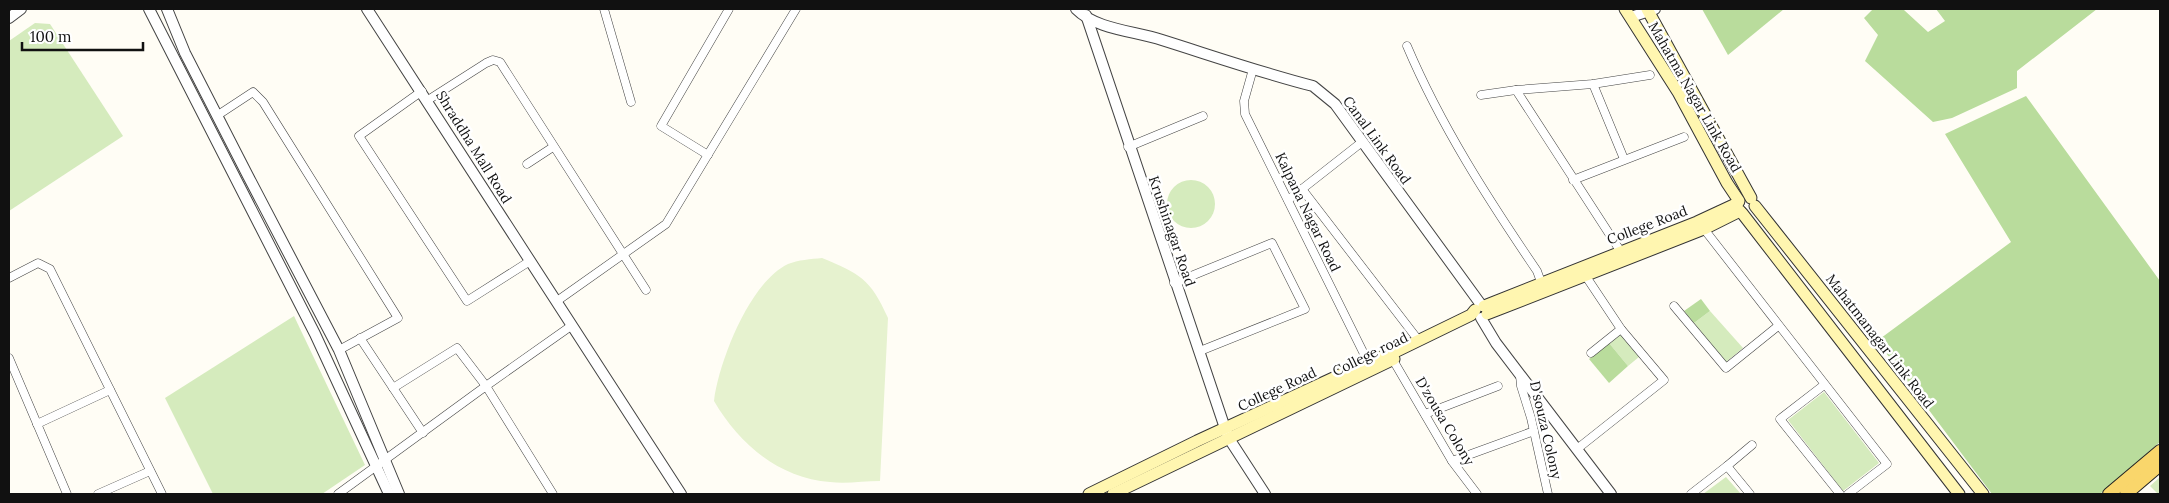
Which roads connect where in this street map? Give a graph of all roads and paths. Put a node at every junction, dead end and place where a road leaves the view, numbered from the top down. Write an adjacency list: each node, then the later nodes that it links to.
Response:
1 (21, 9): 11 (street)
2 (149, 9): 75 (street)
3 (167, 9): 20 (street)
4 (367, 9): 17 (street, Shraddha Mall Road)
5 (604, 9): 19 (street)
6 (729, 9): 26 (street)
7 (796, 9): 26 (street)
8 (1650, 10): 10 (street); 32 (main road, Mahatma Nagar Link Road)
9 (1082, 11): 13 (street, Canal Link Road); 24 (street, Krushinagar Road)
10 (1628, 13): 33 (main road, Mahatma Nagar Link Road)
11 (9, 18)
12 (1407, 46): 40 (street)
13 (1252, 69): 23 (street, Canal Link Road); 31 (street, Kalpana Nagar Road)
14 (1650, 75): 15 (street)
15 (1593, 84): 16 (street); 27 (street)
16 (1516, 90): 18 (street); 29 (street)
17 (425, 95): 25 (street); 37 (street, Shraddha Mall Road); 37 (street)
18 (1481, 95)
19 (631, 102)
20 (218, 115): 49 (street); 51 (street)
21 (1203, 116): 24 (street)
22 (1684, 137): 27 (street)
23 (1362, 142): 30 (street); 45 (street, Canal Link Road)
24 (1128, 146): 41 (street, Krushinagar Road)
25 (554, 147): 28 (street); 36 (street)
26 (708, 155): 36 (street)
27 (1624, 159): 29 (street)
28 (528, 164)
29 (1573, 180): 35 (street)
30 (1302, 188): 31 (street); 50 (street)
31 (1288, 200): 56 (street, Kalpana Nagar Road)
32 (1753, 202): 33 (main road); 96 (main road, Mahatmanagar Link Road)
33 (1740, 207): 34 (main road, College road); 35 (main road, College Road); 95 (main road)
34 (1704, 229): 38 (main road, College road); 47 (street)
35 (1621, 252): 40 (main road, College Road)
36 (624, 254): 42 (street); 43 (street)
37 (530, 261): 43 (street, Shraddha Mall Road)
38 (1585, 275): 45 (main road, College road); 48 (street)
39 (9, 278): 62 (street)
40 (1541, 282): 45 (main road, College Road)
41 (1174, 283): 52 (street, Krushinagar Road); 52 (street)
42 (646, 290)
43 (557, 301): 46 (street, Shraddha Mall Road)
44 (1674, 306): 47 (street)
45 (1481, 312): 50 (main road, College Road); 55 (main road, College road); 57 (street, Canal Link Road)
46 (572, 326): 59 (street); 84 (street)
47 (1778, 326): 58 (street)
48 (1622, 329): 53 (street); 69 (street)
49 (360, 338): 51 (street); 61 (street)
50 (1419, 341): 56 (main road, College Road)
51 (338, 350): 72 (street)
52 (1200, 351): 67 (street, Krushinagar Road)
53 (1591, 353)
54 (9, 358): 64 (street)
55 (1393, 360): 63 (street, D'zousa Colony); 67 (main road, College road)
56 (1368, 362): 67 (main road, College Road)
57 (1520, 372): 65 (street, D'souza Colony); 69 (street, Canal Link Road)
58 (1824, 385): 93 (street); 94 (street)
59 (486, 386): 61 (street); 66 (street); 83 (street)
60 (1498, 386): 63 (street)
61 (393, 388): 66 (street)
62 (110, 390): 64 (street); 76 (street)
63 (1425, 414): 71 (street, D'zousa Colony)
64 (37, 424): 77 (street)
65 (1534, 431): 71 (street); 89 (street, D'souza Colony)
66 (424, 433): 72 (street)
67 (1226, 433): 85 (main road, College Road); 86 (main road, College road); 87 (street, Krushinagar Road)
68 (1752, 445): 74 (street)
69 (1577, 449): 90 (street, Canal Link Road)
70 (2160, 451): 97 (main road)
71 (1452, 461): 88 (street, D'zousa Colony)
72 (385, 462): 75 (street); 82 (street)
73 (2160, 465): 98 (main road)
74 (1727, 466): 91 (street); 92 (street)
75 (376, 468): 80 (street); 81 (street)
76 (150, 471): 78 (street); 79 (street)
77 (67, 494)
78 (98, 494)
79 (162, 494)
80 (338, 494)
81 (389, 494)
82 (399, 494)
83 (553, 494)
84 (681, 494)
85 (1089, 494)
86 (1113, 494)
87 (1265, 494)
88 (1477, 494)
89 (1548, 494)
90 (1611, 494)
91 (1692, 494)
92 (1750, 494)
93 (1840, 494)
94 (1848, 494)
95 (1959, 494)
96 (1982, 494)
97 (2109, 494)
98 (2126, 494)

